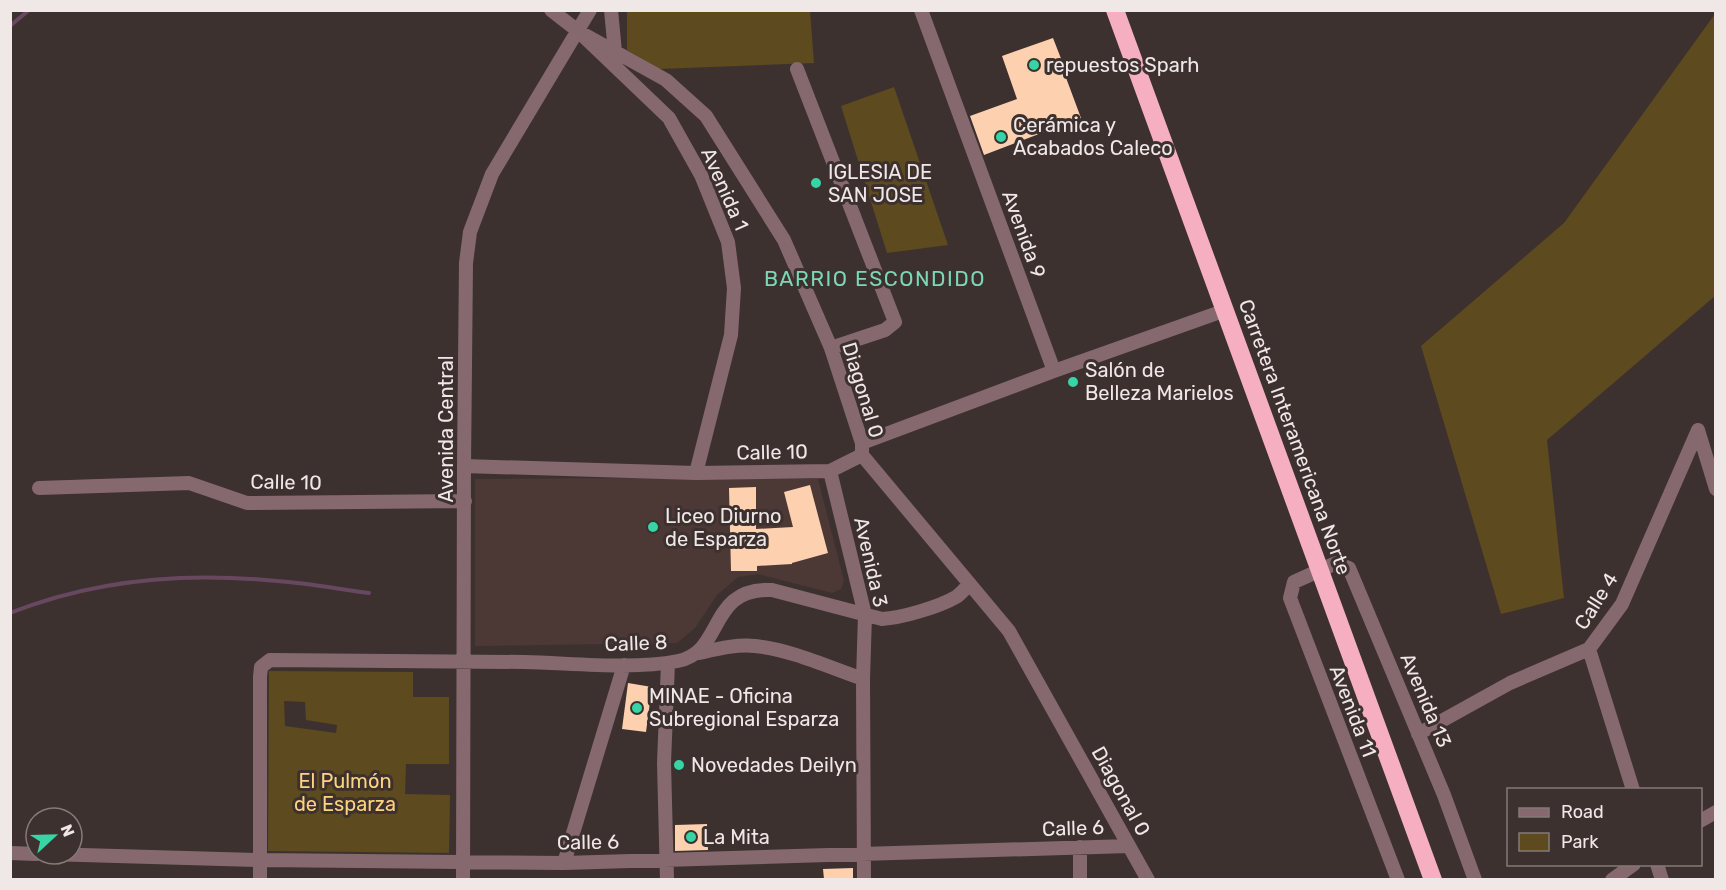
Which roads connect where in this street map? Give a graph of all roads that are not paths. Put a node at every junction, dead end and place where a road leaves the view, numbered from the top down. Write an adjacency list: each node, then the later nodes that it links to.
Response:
1 (551, 10): 6 (street)
2 (590, 10): 6 (street, Avenida Central)
3 (611, 10): 7 (street)
4 (921, 10): 11 (street, Avenida 9)
5 (1115, 10): 9 (highway, Carretera Interamericana Norte)
6 (578, 31): 7 (street, Diagonal 0); 13 (street, Avenida Central); 15 (street, Avenida 1)
7 (615, 52): 10 (street, Diagonal 0)
8 (797, 69): 10 (street)
9 (1226, 310): 11 (street, Calle 10); 19 (highway, Carretera Interamericana Norte)
10 (831, 348): 12 (street, Diagonal 0)
11 (1054, 370): 12 (street, Calle 10)
12 (862, 449): 14 (street, Calle 10); 20 (street, Diagonal 0)
13 (464, 466): 15 (street, Calle 10); 18 (street, Avenida Central)
14 (830, 471): 15 (street, Calle 10); 21 (street, Avenida 3)
15 (696, 473)
16 (39, 488): 18 (street, Calle 10)
17 (1716, 489): 22 (street, Calle 4)
18 (465, 501): 24 (street, Avenida Central)
19 (1319, 570): 28 (street, Avenida 13); 47 (street, Avenida 11); 48 (highway, Carretera Interamericana Norte)
20 (969, 584): 21 (street); 32 (street, Diagonal 0)
21 (865, 615): 23 (street); 27 (street, Avenida 3)
22 (1589, 649): 28 (street, Calle 4); 29 (street)
23 (699, 653): 25 (street, Calle 8); 27 (street, Calle 8)
24 (465, 661): 26 (street, Calle 8); 36 (street, Calle 8); 38 (street, Avenida Central)
25 (668, 663): 26 (street, Calle 8); 37 (street)
26 (624, 664): 39 (street)
27 (863, 679): 34 (street, Avenida 3)
28 (1418, 734): 49 (street, Avenida 13)
29 (1633, 788)
30 (1716, 812): 31 (street)
31 (1702, 820)
32 (1129, 846): 33 (street, Calle 6); 46 (street, Diagonal 0)
33 (1080, 847): 34 (street, Calle 6); 45 (street)
34 (863, 854): 37 (street, Calle 6); 44 (street, Avenida 3)
35 (84, 855): 36 (street, Calle 6)
36 (260, 860): 38 (street, Calle 6); 41 (street)
37 (668, 860): 39 (street, Calle 6); 43 (street)
38 (464, 862): 39 (street, Calle 6); 42 (street, Avenida Central)
39 (564, 863)
40 (1631, 866): 50 (street)
41 (260, 879)
42 (463, 879)
43 (667, 879)
44 (864, 879)
45 (1080, 879)
46 (1148, 879)
47 (1398, 879)
48 (1432, 879)
49 (1475, 879)
50 (1612, 879)

